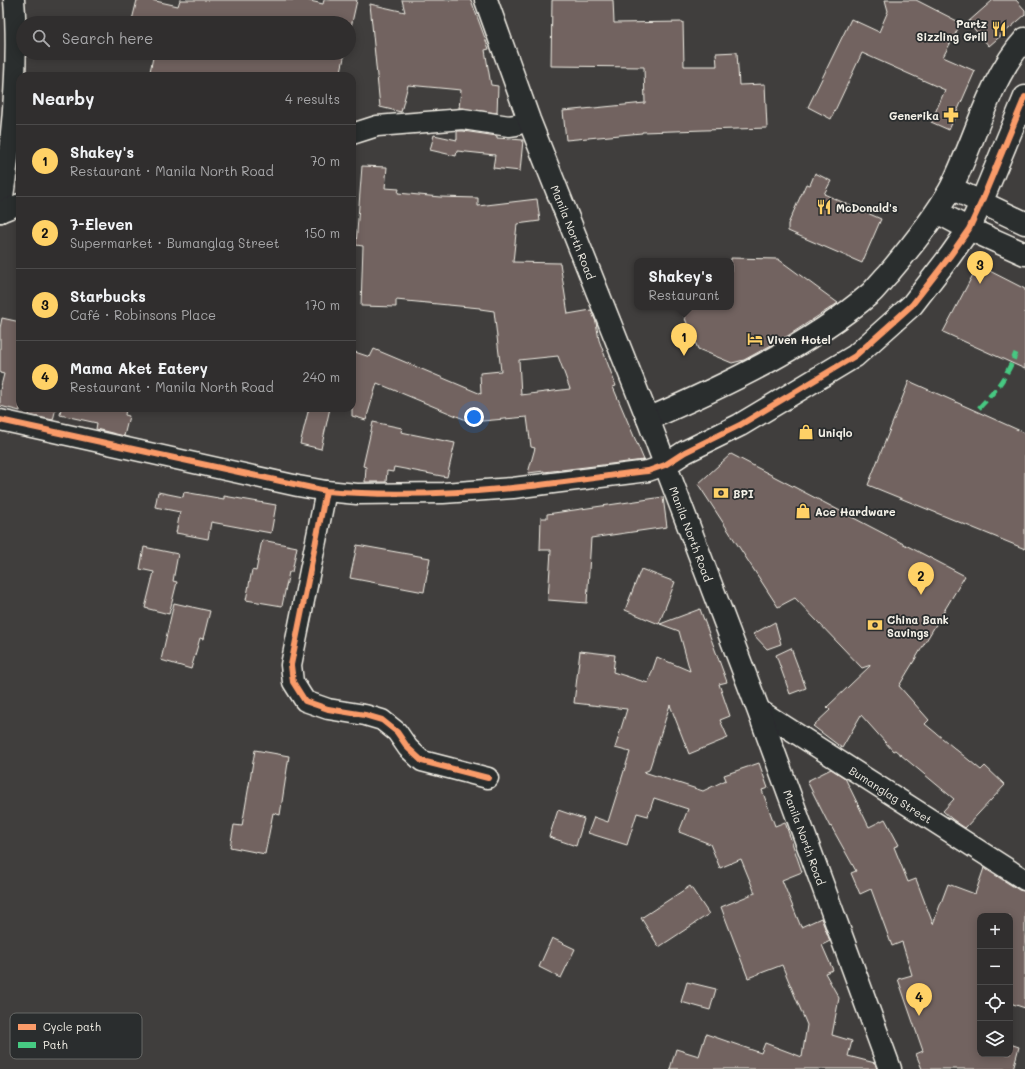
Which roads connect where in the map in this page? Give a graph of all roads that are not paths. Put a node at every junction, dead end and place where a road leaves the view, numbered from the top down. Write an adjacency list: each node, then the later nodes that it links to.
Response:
1 (14, 0): 3 (street)
2 (486, 0): 9 (main road, Manila North Road)
3 (16, 37)
4 (1025, 40): 11 (main road)
5 (17, 60): 6 (street)
6 (16, 72)
7 (16, 76): 14 (street)
8 (1025, 97): 12 (main road)
9 (529, 120): 10 (street); 19 (main road, Manila North Road)
10 (356, 133)
11 (951, 188): 12 (main road); 15 (main road)
12 (981, 203): 16 (main road); 17 (main road)
13 (16, 206): 14 (street)
14 (0, 212)
15 (937, 212): 17 (main road); 19 (main road)
16 (1025, 223)
17 (969, 229): 18 (main road); 21 (main road)
18 (1025, 254)
19 (648, 419): 21 (main road, Manila North Road)
20 (0, 420): 22 (street)
21 (665, 465): 22 (street); 23 (main road, Manila North Road)
22 (326, 491): 24 (street)
23 (758, 709): 25 (street, Bumanglag Street); 26 (main road, Manila North Road)
24 (488, 778)
25 (1025, 880)
26 (888, 1067)

